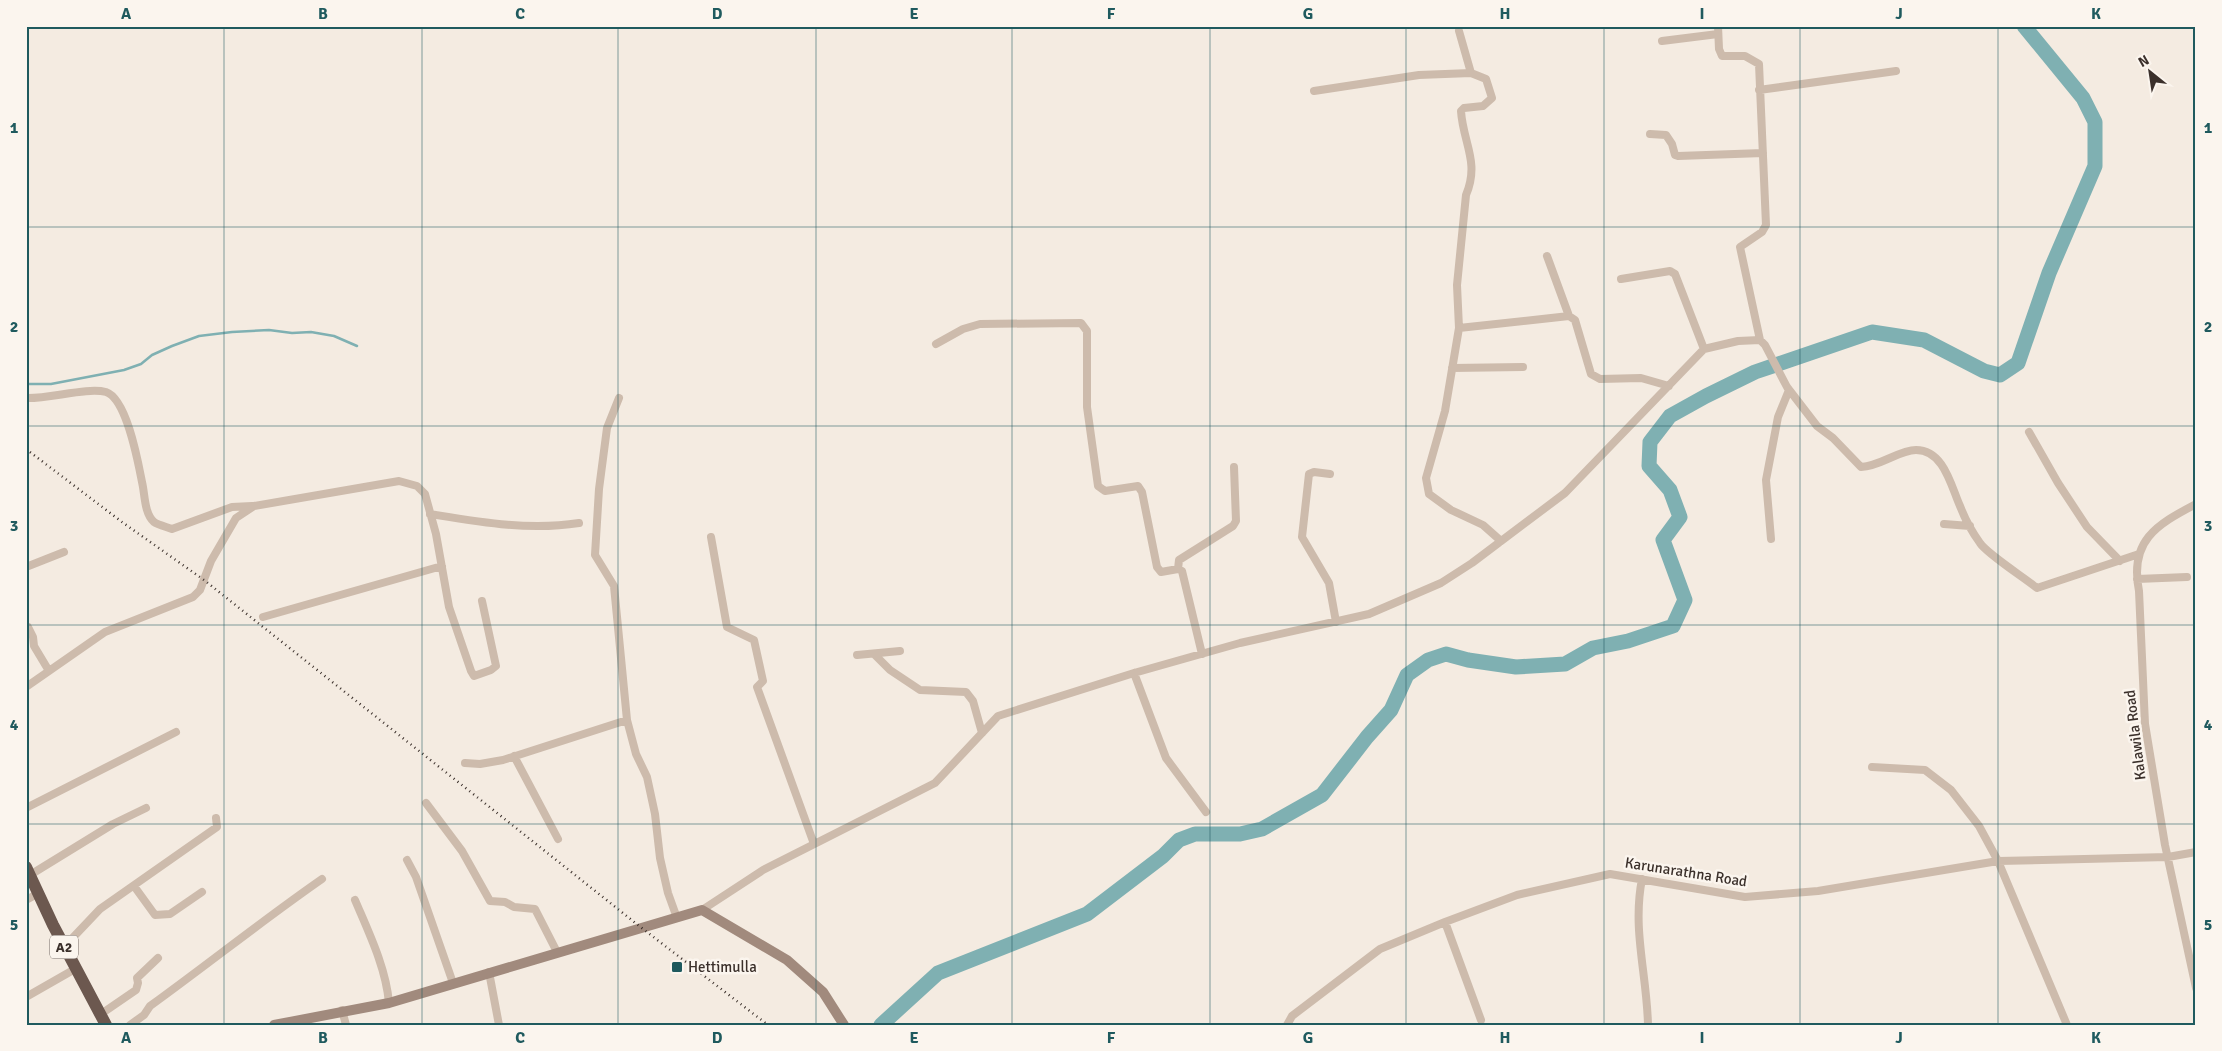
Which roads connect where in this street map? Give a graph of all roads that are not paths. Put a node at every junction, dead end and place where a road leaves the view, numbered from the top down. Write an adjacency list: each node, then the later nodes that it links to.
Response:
1 (1718, 30): 3 (street); 6 (street)
2 (1459, 31): 5 (street)
3 (1662, 41)
4 (1896, 71): 6 (street)
5 (1471, 73): 7 (street); 13 (street)
6 (1759, 90): 9 (street)
7 (1314, 91)
8 (1650, 134): 9 (street)
9 (1762, 153): 14 (street)
10 (1547, 256): 12 (street)
11 (1621, 279): 16 (street)
12 (1568, 316): 13 (street); 19 (street)
13 (1459, 328): 18 (street)
14 (1762, 342): 16 (street); 20 (street)
15 (936, 344): 40 (street)
16 (1704, 349): 19 (street)
17 (1523, 367): 18 (street)
18 (1452, 368): 34 (street)
19 (1669, 386): 34 (street)
20 (1788, 388): 31 (street); 33 (street)
21 (26, 398): 27 (street)
22 (619, 398): 54 (street)
23 (2029, 432): 37 (street)
24 (1234, 467): 40 (street)
25 (1330, 474): 45 (street)
26 (2196, 504): 36 (street, Kalawila Road)
27 (254, 506): 28 (street); 51 (street)
28 (430, 514): 29 (street); 38 (street)
29 (579, 523)
30 (1944, 524): 31 (street)
31 (1970, 526): 37 (street)
32 (712, 537): 66 (street)
33 (1771, 540)
34 (1501, 541): 45 (street)
35 (64, 552): 39 (street)
36 (2139, 554): 37 (street); 42 (street, Kalawila Road)
37 (2120, 561)
38 (442, 566): 43 (street); 44 (street)
39 (26, 567)
40 (1178, 569): 49 (street)
41 (2187, 577): 42 (street)
42 (2137, 579): 68 (street, Kalawila Road)
43 (482, 601)
44 (263, 617)
45 (1336, 622): 49 (street)
46 (28, 627): 51 (street)
47 (900, 651): 48 (street)
48 (874, 654): 50 (street); 56 (street)
49 (1202, 654): 52 (street)
50 (858, 655)
51 (49, 671): 53 (street)
52 (1134, 673): 56 (street); 63 (street)
53 (26, 687)
54 (627, 720): 57 (street); 80 (street)
55 (176, 732): 61 (street)
56 (982, 733): 66 (street)
57 (514, 756): 58 (street); 65 (street)
58 (465, 763)
59 (1872, 767): 70 (street)
60 (426, 803): 83 (street)
61 (26, 808)
62 (146, 808): 71 (street)
63 (1206, 812)
64 (216, 818): 74 (street)
65 (558, 839)
66 (814, 844): 79 (street)
67 (2196, 852): 68 (street, Karunarathna Road)
68 (2168, 857): 70 (street, Karunarathna Road); 88 (street, Kalawila Road)
69 (407, 860): 87 (street)
70 (1998, 861): 73 (street, Karunarathna Road); 101 (street)
71 (28, 871): 76 (highway, A2)
72 (322, 879): 94 (street)
73 (1642, 879): 81 (street, Karunarathna Road); 100 (street)
74 (134, 886): 75 (street); 82 (street)
75 (202, 892)
76 (39, 893): 77 (street); 82 (highway, A2)
77 (26, 900)
78 (355, 900): 90 (street)
79 (702, 910): 80 (main road); 98 (main road)
80 (677, 918): 83 (main road)
81 (1445, 922): 93 (street); 99 (street, Karunarathna Road)
82 (64, 948): 85 (highway, A2)
83 (557, 952): 86 (main road)
84 (158, 958): 92 (street)
85 (76, 969): 89 (street); 92 (highway, A2)
86 (489, 972): 87 (main road); 97 (street)
87 (453, 983): 90 (main road)
88 (2196, 988)
89 (26, 997)
90 (389, 1003): 91 (main road)
91 (342, 1010): 95 (main road); 96 (street)
92 (104, 1020)
93 (1481, 1020)
94 (130, 1025)
95 (274, 1025)
96 (346, 1025)
97 (499, 1025)
98 (844, 1025)
99 (1286, 1025)
100 (1648, 1025)
101 (2066, 1025)

